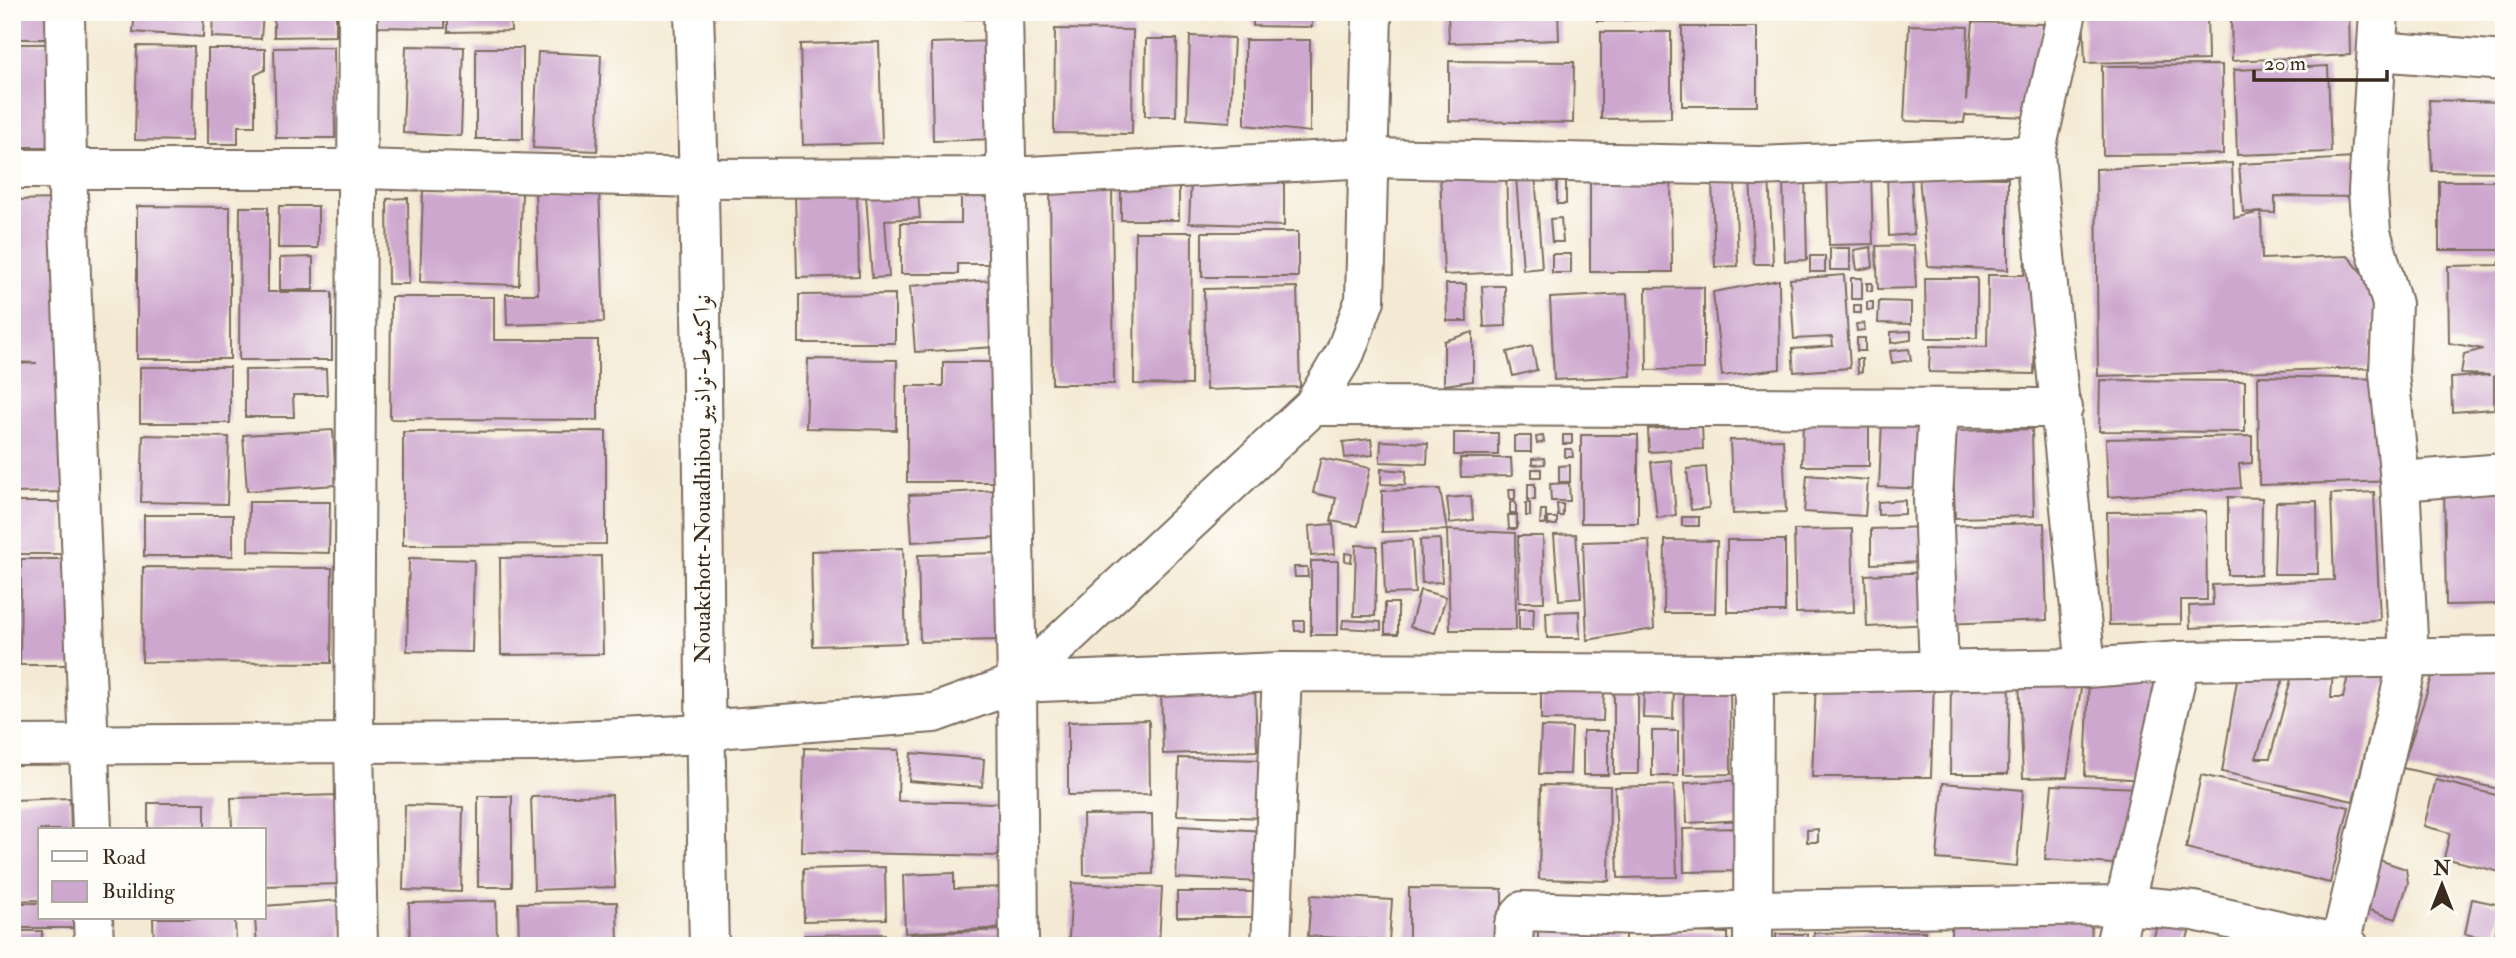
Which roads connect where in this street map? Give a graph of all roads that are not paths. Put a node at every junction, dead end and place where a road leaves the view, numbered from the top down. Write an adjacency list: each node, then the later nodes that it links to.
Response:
1 (65, 12): 13 (main road)
2 (358, 12): 14 (main road)
3 (694, 12): 16 (main road, Nouakchott-Nouadhibou نواكشوط-نواذيبو)
4 (1003, 12): 15 (main road)
5 (1372, 12): 11 (main road)
6 (2067, 12): 10 (main road)
7 (2379, 12): 8 (main road)
8 (2378, 51): 9 (main road); 21 (main road)
9 (2504, 61)
10 (2035, 155): 11 (main road); 19 (main road)
11 (1370, 158): 15 (main road); 17 (main road)
12 (12, 169): 13 (main road)
13 (67, 169): 14 (main road); 33 (main road)
14 (357, 169): 16 (main road); 31 (main road)
15 (1008, 177): 16 (main road); 29 (main road)
16 (700, 178): 30 (main road, Nouakchott-Nouadhibou نواكشوط-نواذيبو)
17 (1313, 406): 18 (main road); 29 (main road)
18 (1938, 408): 19 (main road); 26 (main road)
19 (2063, 408): 25 (main road)
20 (2504, 472): 21 (main road)
21 (2400, 481): 23 (main road)
22 (2504, 656): 23 (main road)
23 (2409, 657): 24 (main road); 38 (main road)
24 (2180, 661): 25 (main road); 35 (main road)
25 (2086, 668): 26 (main road)
26 (1939, 671): 28 (main road)
27 (1282, 672): 28 (main road); 29 (main road); 43 (main road)
28 (1754, 674): 37 (main road)
29 (1017, 683): 30 (main road); 42 (main road)
30 (704, 733): 31 (main road); 41 (main road, Nouakchott-Nouadhibou نواكشوط-نواذيبو)
31 (354, 744): 33 (main road); 40 (main road)
32 (12, 745): 33 (main road)
33 (91, 745): 34 (main road)
34 (92, 828)
35 (2125, 905): 37 (main road); 38 (main road); 45 (main road)
36 (93, 920): 39 (main road)
37 (1754, 928): 44 (main road)
38 (2344, 945)
39 (94, 946)
40 (358, 946)
41 (709, 946)
42 (1019, 946)
43 (1271, 946)
44 (1513, 946)
45 (2115, 946)

